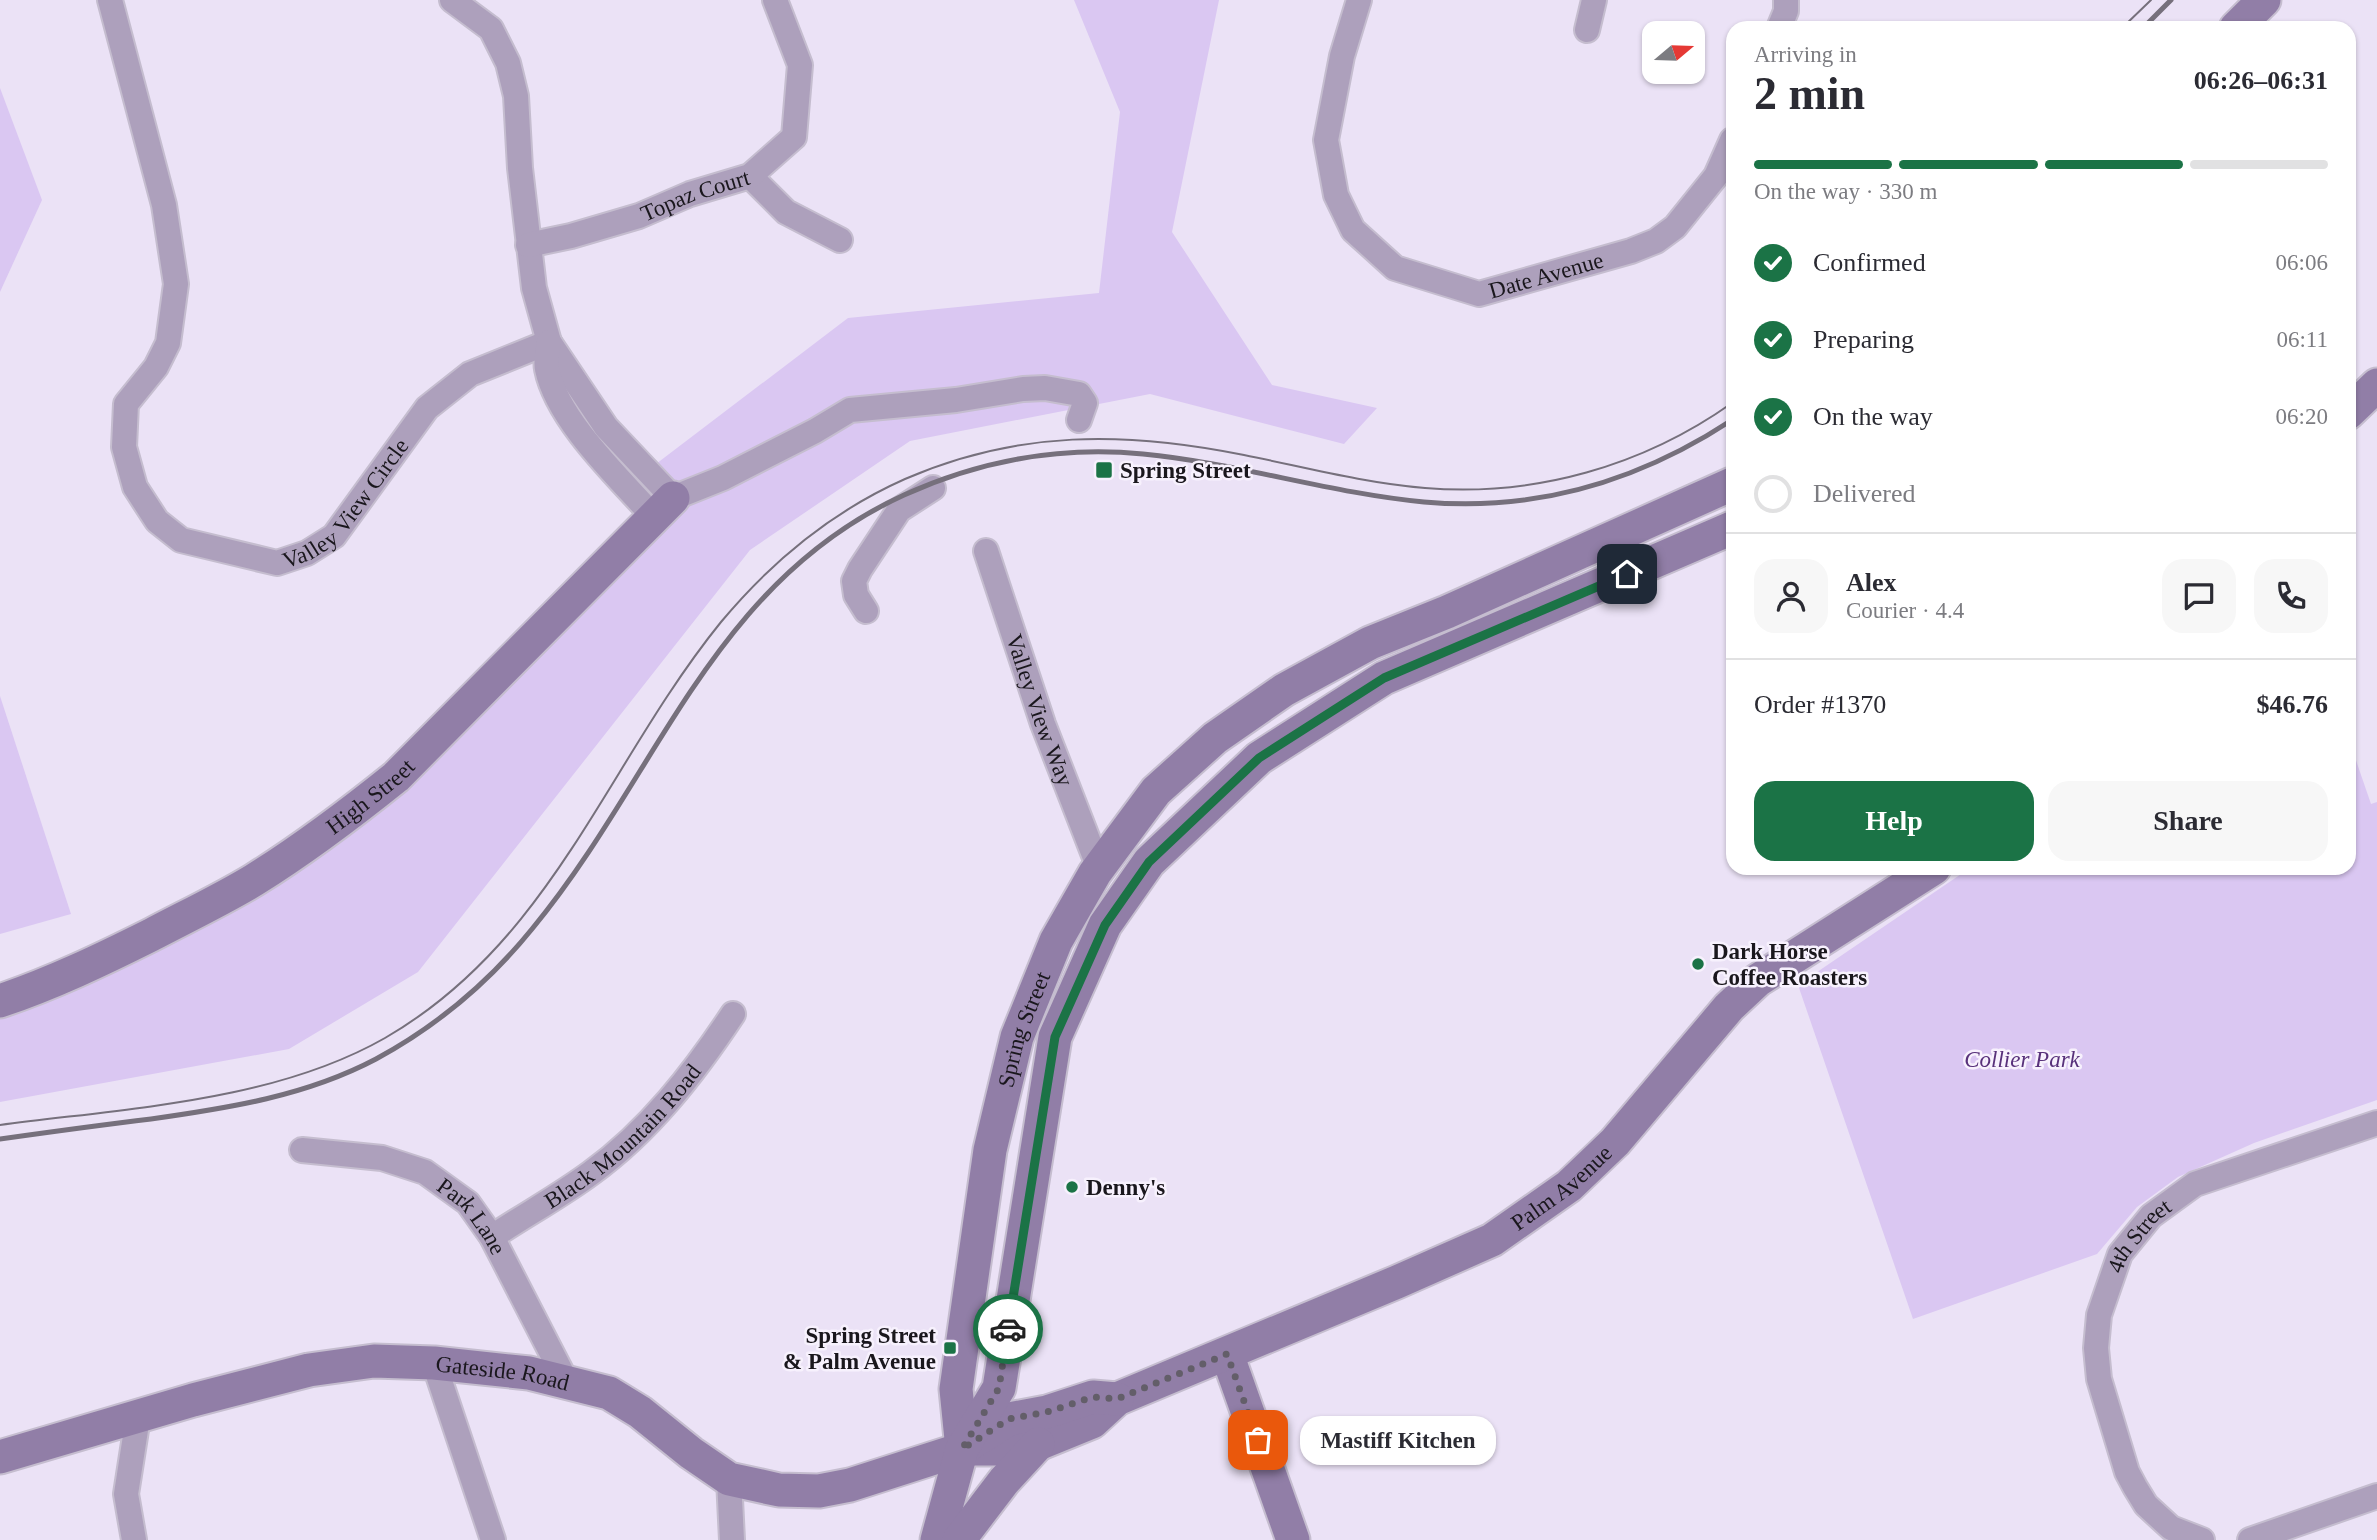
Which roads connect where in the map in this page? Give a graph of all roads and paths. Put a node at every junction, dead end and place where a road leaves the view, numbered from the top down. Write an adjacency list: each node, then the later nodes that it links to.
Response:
1 (110, 0): 15 (street, Valley View Circle)
2 (452, 0): 14 (street)
3 (775, 0): 12 (street, Topaz Court)
4 (1359, 0): 11 (street, Date Avenue)
5 (1594, 0): 10 (street)
6 (1786, 0): 8 (street)
7 (2264, 0): 9 (main road)
8 (1782, 21)
9 (2243, 21)
10 (1587, 30)
11 (1726, 154)
12 (750, 176): 13 (street); 14 (street, Topaz Court)
13 (839, 240)
14 (528, 244): 15 (street)
15 (549, 342): 21 (street)
16 (2377, 385): 17 (main road)
17 (2356, 405)
18 (1079, 420): 21 (street)
19 (1726, 487): 25 (main road, Spring Street)
20 (933, 488): 24 (street)
21 (664, 508): 27 (main road, High Street)
22 (1726, 531): 30 (main road, Spring Street)
23 (986, 551): 25 (street, Valley View Way)
24 (866, 611)
25 (1099, 868): 29 (main road, Spring Street)
26 (1923, 875): 34 (main road, Palm Avenue)
27 (0, 1001)
28 (733, 1014): 33 (street, Black Mountain Road)
29 (1000, 1106): 30 (main road); 40 (main road, Spring Street)
30 (1041, 1118): 40 (main road, Spring Street)
31 (2377, 1123): 50 (street, 4th Street)
32 (302, 1150): 33 (street, Park Lane)
33 (492, 1237): 36 (street, Park Lane)
34 (1227, 1354): 37 (main road, Palm Avenue); 49 (main road)
35 (434, 1363): 36 (main road, Gateside Road); 38 (main road, Gateside Road); 45 (street)
36 (566, 1381): 42 (main road, Gateside Road)
37 (1117, 1399): 39 (main road, Palm Avenue); 40 (main road, Palm Avenue)
38 (138, 1417): 41 (main road, Gateside Road); 44 (street)
39 (1038, 1444): 40 (main road, Palm Avenue); 48 (main road)
40 (962, 1449): 42 (main road, Gateside Road); 47 (main road, Spring Street)
41 (0, 1457)
42 (729, 1479): 46 (street)
43 (2377, 1496): 51 (street)
44 (134, 1540)
45 (493, 1540)
46 (732, 1540)
47 (937, 1540)
48 (959, 1540)
49 (1293, 1540)
50 (2202, 1540)
51 (2250, 1540)

